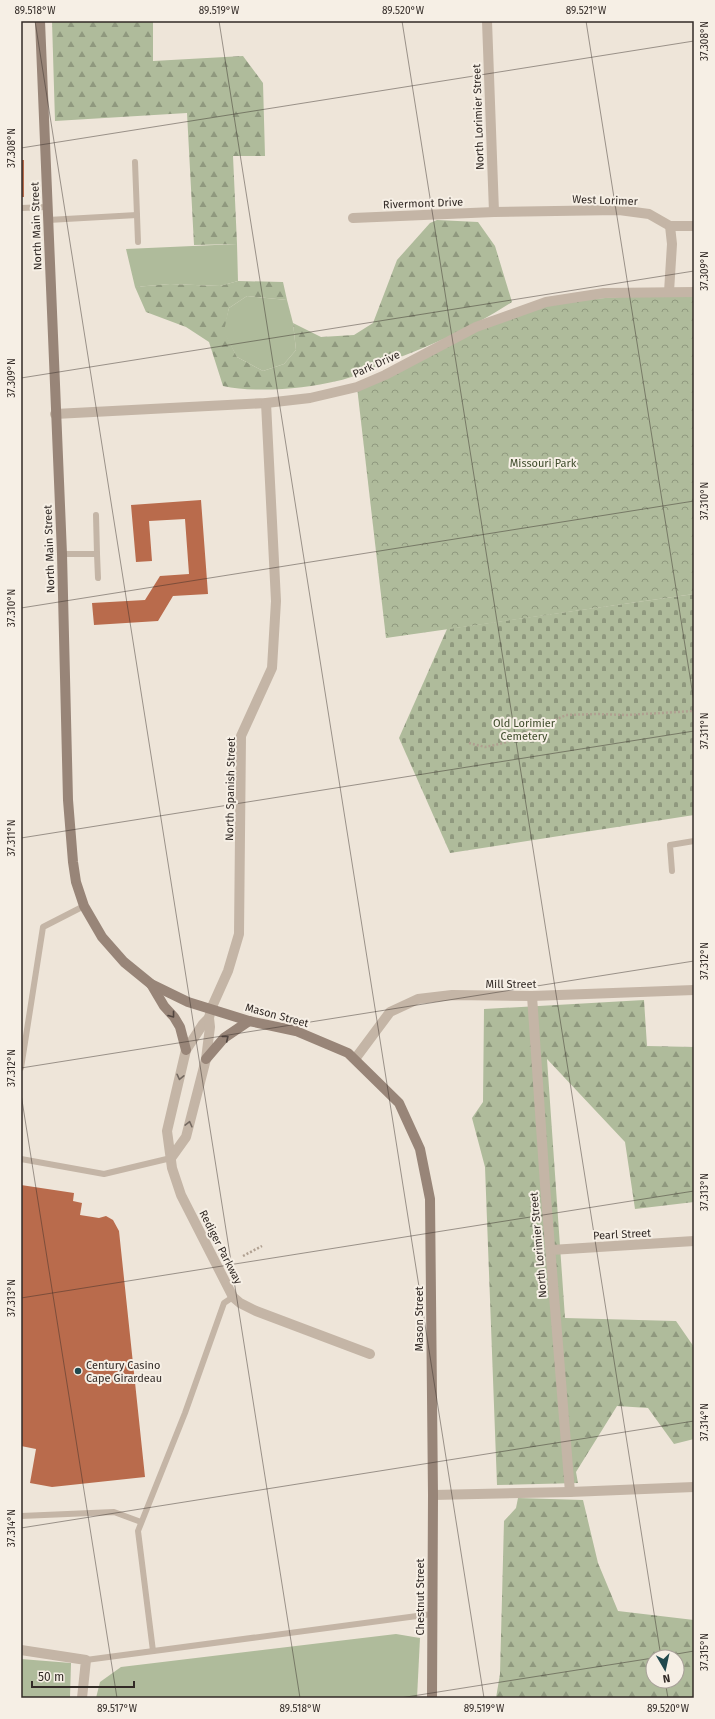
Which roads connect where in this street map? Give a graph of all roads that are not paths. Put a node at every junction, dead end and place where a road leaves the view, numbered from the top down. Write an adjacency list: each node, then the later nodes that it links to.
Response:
1 (40, 21): 5 (main road, North Main Street)
2 (487, 21): 6 (street, North Lorimier Street)
3 (134, 162): 7 (lane)
4 (21, 208): 5 (lane)
5 (47, 208): 9 (main road, North Main Street)
6 (494, 212): 8 (street, Rivermont Drive); 10 (street, West Lorimer)
7 (137, 215): 9 (lane); 12 (lane)
8 (353, 218)
9 (48, 220): 16 (main road, North Main Street)
10 (670, 226): 11 (street); 13 (street)
11 (694, 226)
12 (138, 242)
13 (669, 292): 14 (street, Park Drive); 15 (street, Park Drive)
14 (694, 292)
15 (266, 403): 16 (street, Park Drive); 27 (street, North Spanish Street)
16 (55, 414): 18 (main road, North Main Street)
17 (96, 515): 19 (lane)
18 (62, 554): 19 (lane); 23 (main road, North Main Street)
19 (97, 554): 20 (lane)
20 (98, 578)
21 (694, 841): 22 (lane)
22 (672, 871)
23 (84, 906): 24 (main road, North Main Street); 28 (lane)
24 (151, 984): 27 (main road, North Main Street); 31 (main road, one-way to 31)
25 (694, 990): 26 (street, Mill Street)
26 (532, 996): 33 (street, Mill Street); 38 (street, North Lorimier Street)
27 (210, 1013): 29 (main road, Mason Street); 31 (street, Rediger Parkway); 32 (street)
28 (29, 1019): 30 (lane); 34 (lane)
29 (250, 1021): 32 (main road, one-way to 29); 33 (main road, Mason Street)
30 (21, 1025)
31 (186, 1050): 35 (street, Rediger Parkway, one-way to 35)
32 (206, 1059): 35 (street, one-way to 32)
33 (355, 1059): 43 (main road, Mason Street)
34 (21, 1068)
35 (171, 1158): 36 (lane); 39 (street, Rediger Parkway)
36 (21, 1159)
37 (694, 1241): 38 (street, Pearl Street)
38 (551, 1250): 42 (street, North Lorimier Street)
39 (233, 1297): 40 (street, Rediger Parkway); 45 (lane)
40 (370, 1354)
41 (694, 1487): 42 (street)
42 (570, 1492): 43 (street)
43 (433, 1495): 46 (main road, Chestnut Street)
44 (21, 1516): 45 (lane)
45 (141, 1522): 48 (lane)
46 (432, 1614): 48 (lane); 51 (main road, Chestnut Street)
47 (21, 1650): 49 (street)
48 (153, 1651): 49 (lane)
49 (86, 1660): 50 (street)
50 (82, 1698)
51 (432, 1698)

